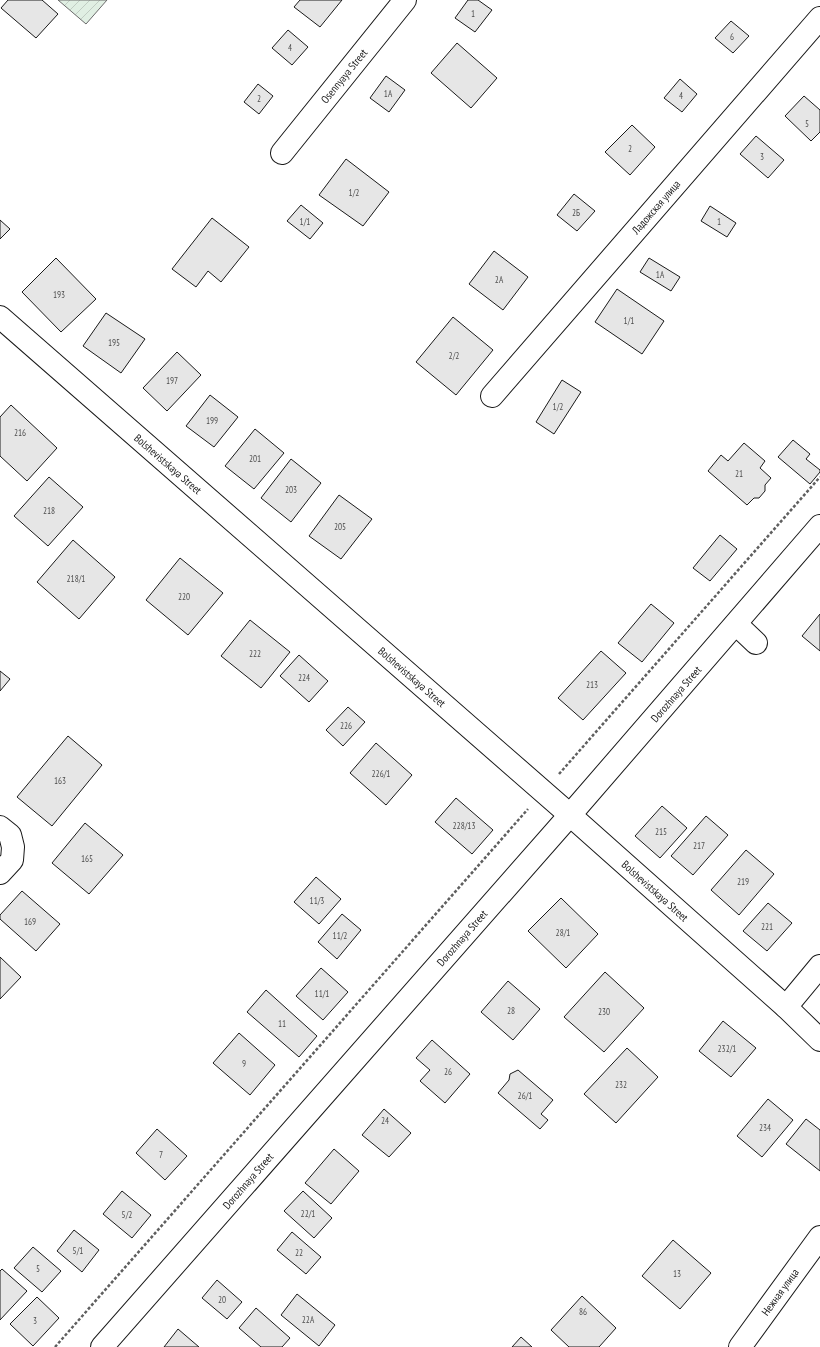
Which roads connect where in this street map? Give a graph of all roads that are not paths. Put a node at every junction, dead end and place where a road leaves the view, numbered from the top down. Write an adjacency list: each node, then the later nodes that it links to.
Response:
1 (405, 0): 3 (street, Osennyaya Street)
2 (820, 18): 5 (street, Ладожская улица)
3 (282, 153)
4 (0, 317): 9 (street, Bolshevistskaya Street)
5 (492, 396)
6 (820, 526): 7 (street, Dorozhnaya Street)
7 (736, 624): 8 (street); 9 (street, Dorozhnaya Street)
8 (756, 643)
9 (570, 815): 13 (street, Bolshevistskaya Street); 16 (street, Dorozhnaya Street)
10 (0, 827): 11 (street)
11 (0, 873)
12 (820, 966): 13 (street)
13 (786, 1007): 14 (street, Bolshevistskaya Street)
14 (820, 1040)
15 (820, 1237): 17 (street, Нежная улица)
16 (102, 1347)
17 (740, 1347)

